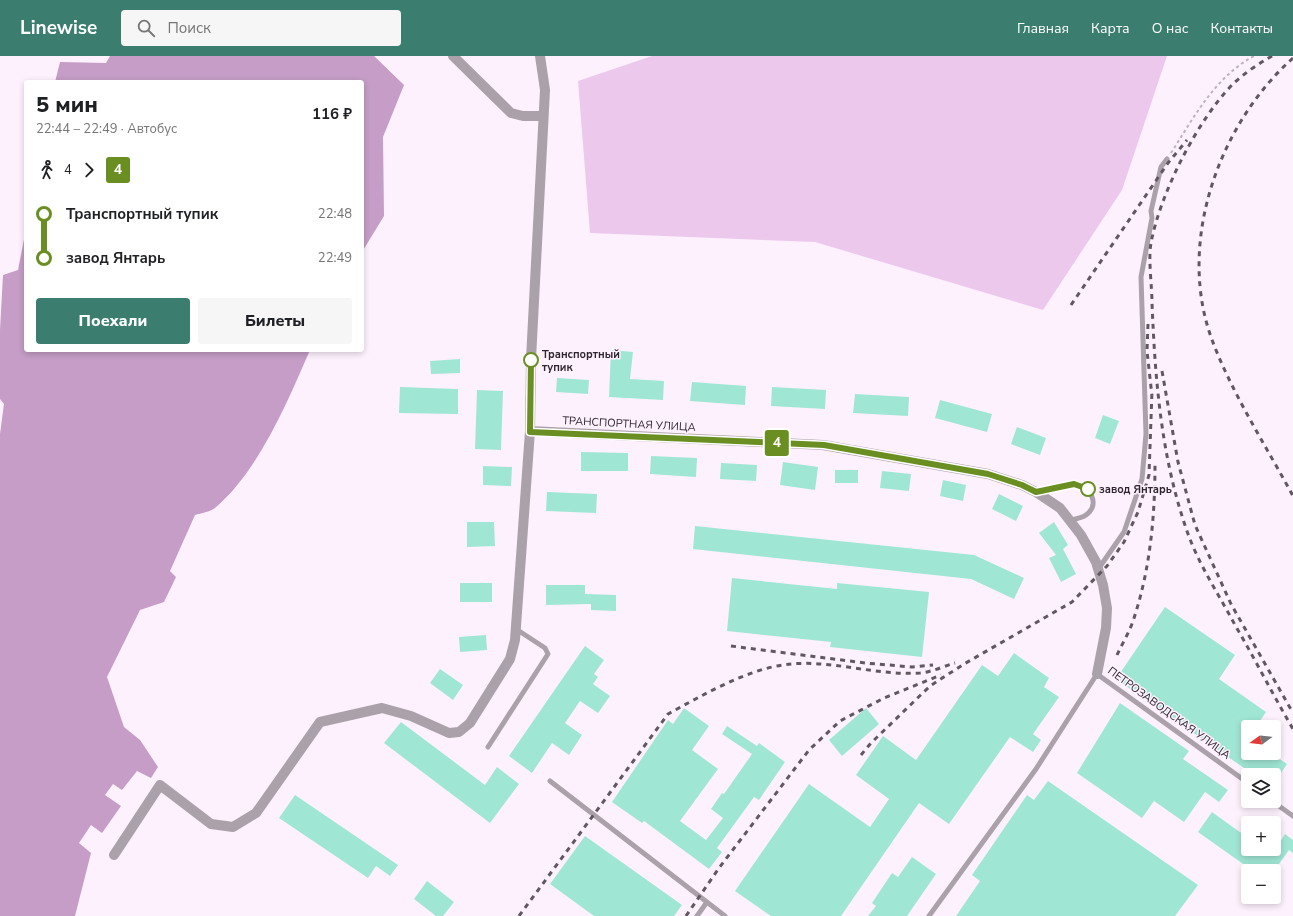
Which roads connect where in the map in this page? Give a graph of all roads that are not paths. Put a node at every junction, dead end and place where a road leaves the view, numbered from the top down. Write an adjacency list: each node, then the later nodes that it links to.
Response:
1 (453, 56): 3 (street)
2 (540, 56): 3 (street)
3 (543, 116): 5 (street)
4 (1167, 158): 8 (lane)
5 (530, 432): 6 (street, ТРАНСПОРТНАЯ УЛИЦА); 9 (street)
6 (1036, 492): 7 (street, ТРАНСПОРТНАЯ УЛИЦА); 7 (lane)
7 (1071, 520): 8 (street)
8 (1098, 569): 10 (street)
9 (516, 629): 11 (lane); 16 (street)
10 (1097, 674): 12 (lane, ПЕТРОЗАВОДСКАЯ УЛИЦА); 20 (lane)
11 (488, 747)
12 (1241, 778)
13 (550, 781): 17 (lane)
14 (1281, 807): 15 (lane)
15 (1293, 816)
16 (114, 855)
17 (707, 902): 18 (lane); 19 (lane)
18 (697, 916)
19 (725, 916)
20 (929, 916)

